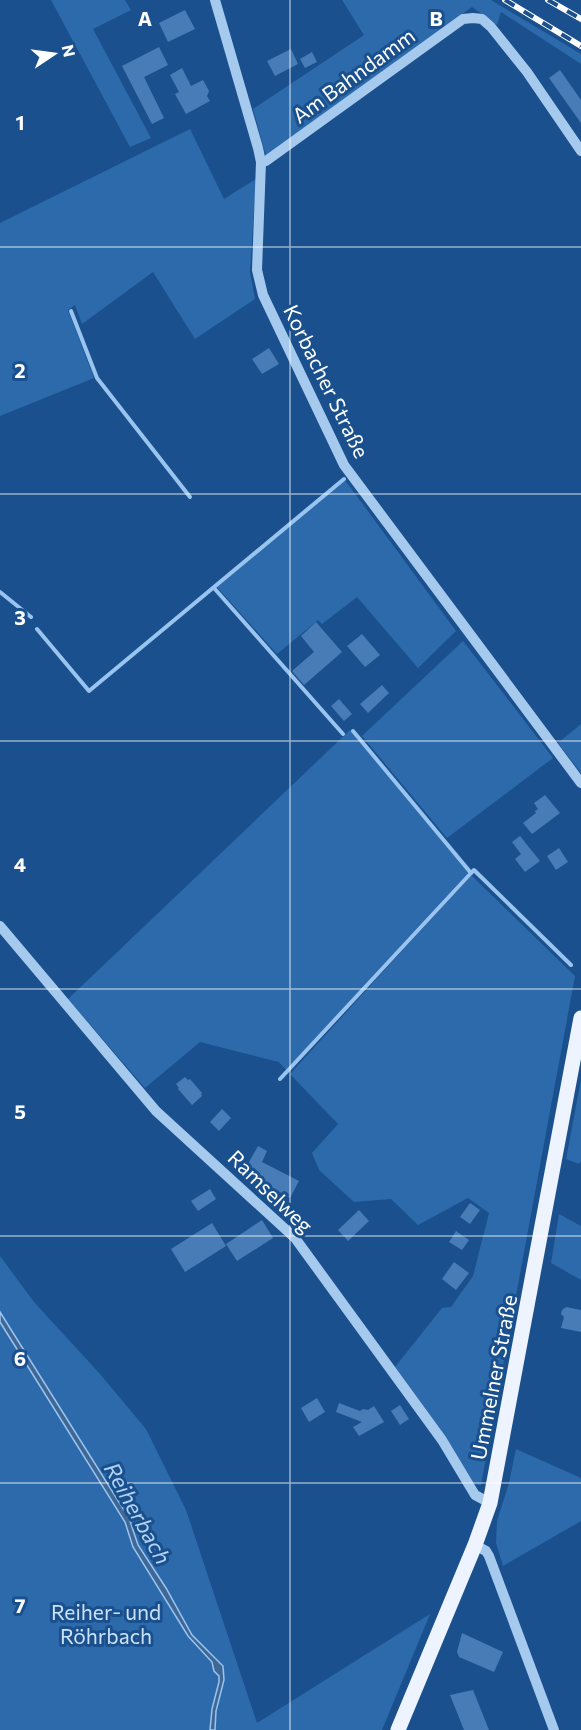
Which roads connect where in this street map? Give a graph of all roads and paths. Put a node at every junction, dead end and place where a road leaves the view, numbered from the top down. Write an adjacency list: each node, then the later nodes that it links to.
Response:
1 (215, 0): 3 (street, Korbacher Straße)
2 (581, 151): 3 (street, Am Bahndamm)
3 (261, 162): 4 (street, Korbacher Straße)
4 (581, 783)
5 (0, 926): 7 (street, Ramselweg)
6 (581, 1018): 7 (main road, Ummelner Straße)
7 (490, 1503): 8 (main road, Ummelner Straße)
8 (475, 1545): 9 (main road, Ummelner Straße); 10 (street)
9 (398, 1730)
10 (554, 1730)

